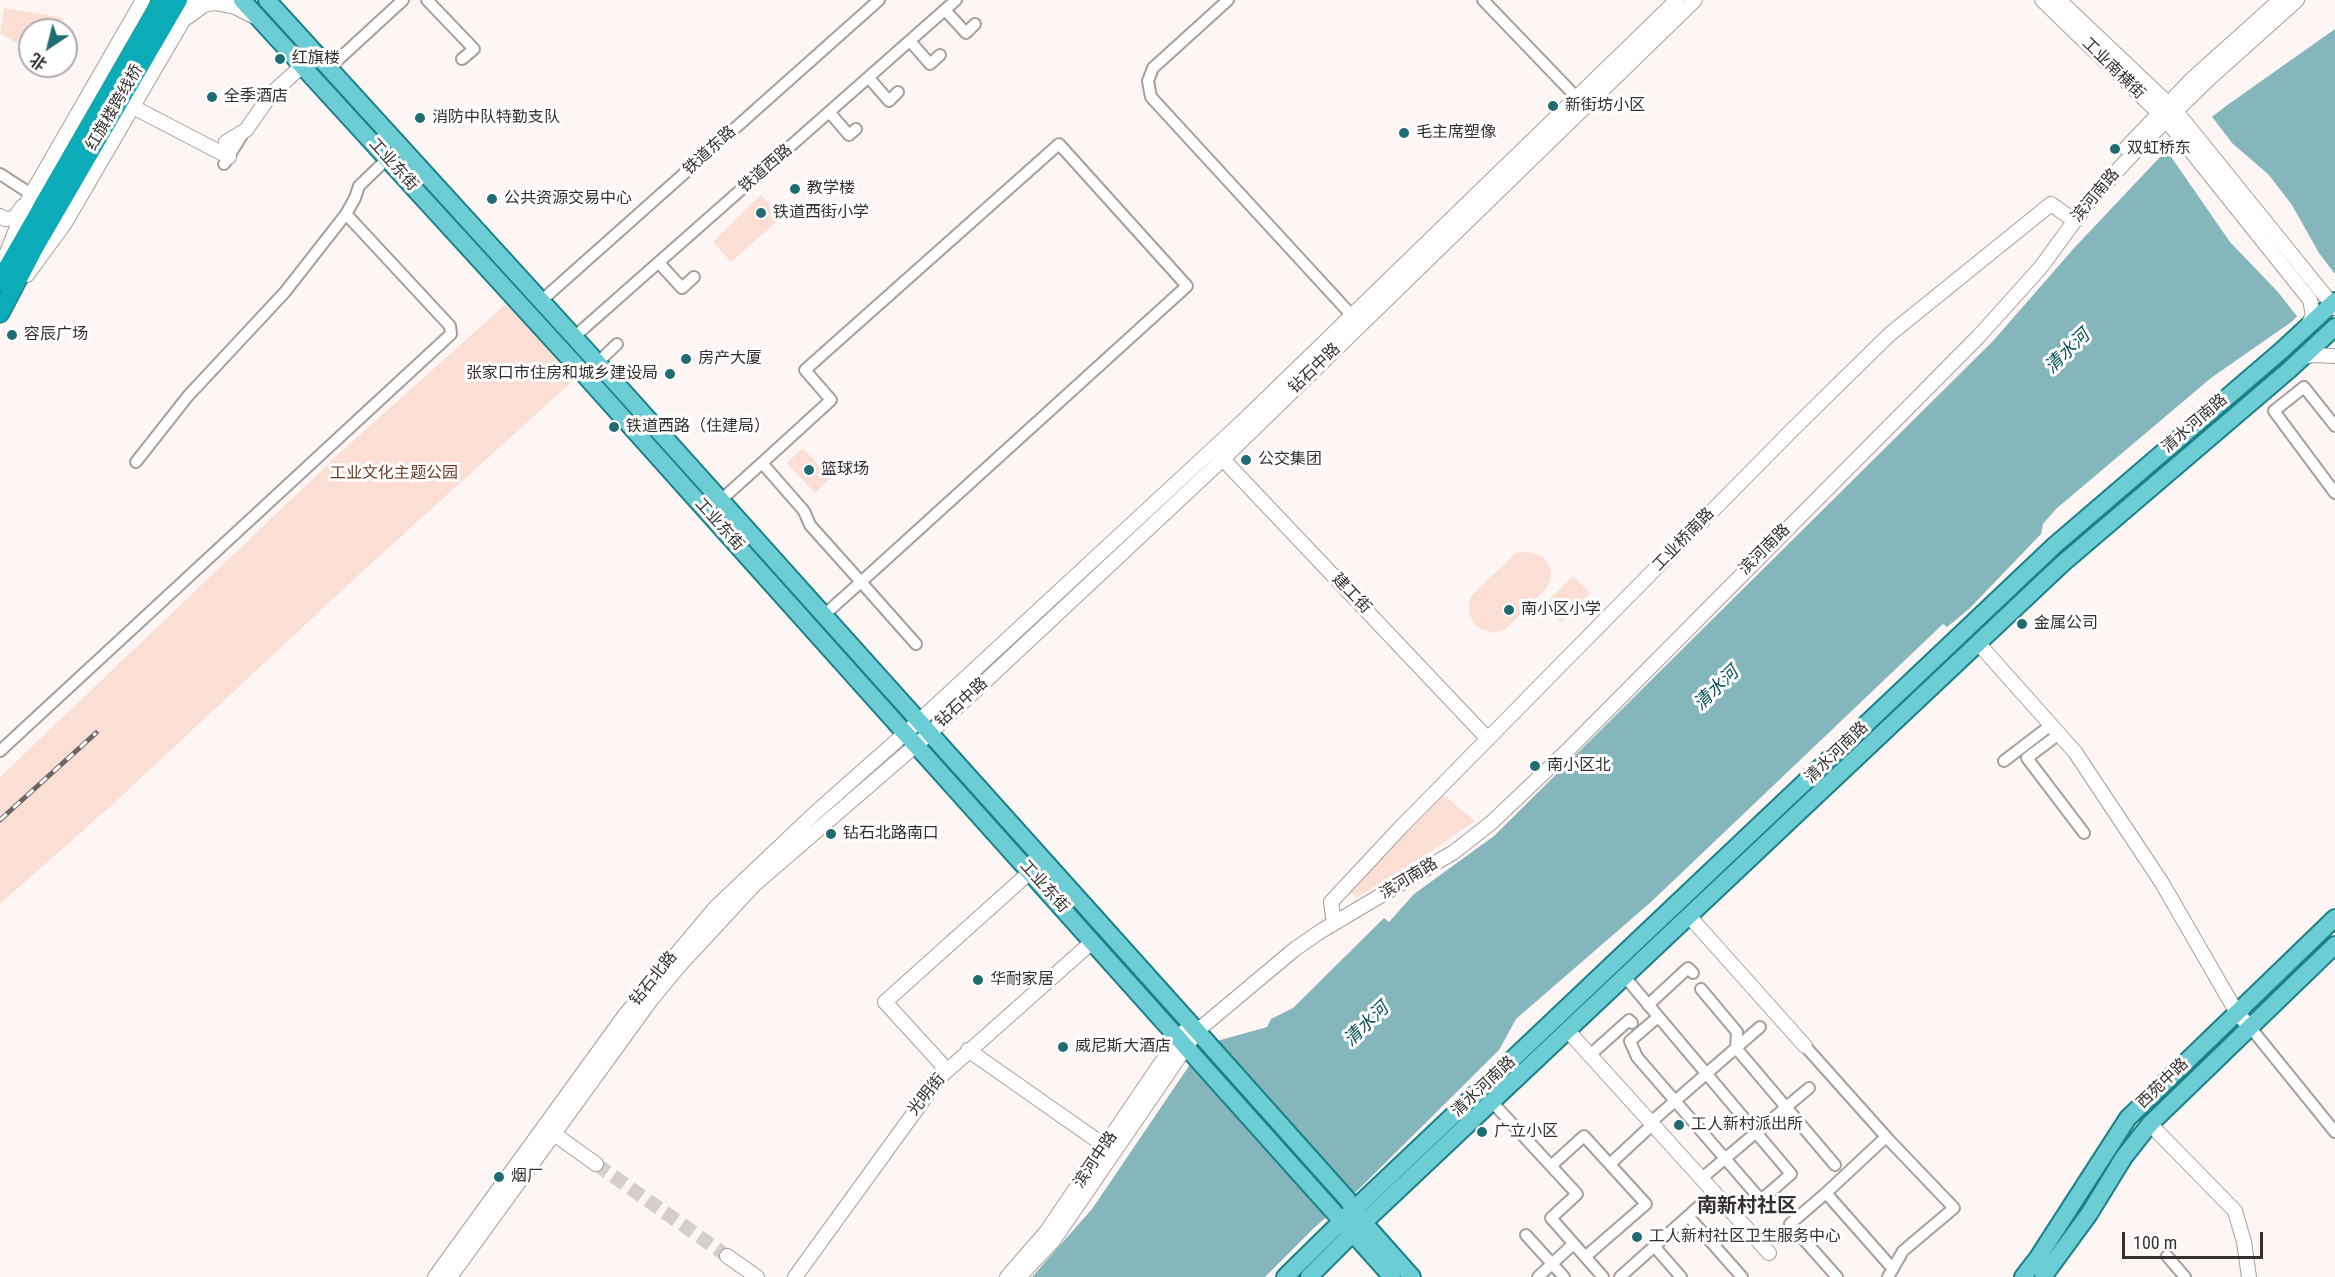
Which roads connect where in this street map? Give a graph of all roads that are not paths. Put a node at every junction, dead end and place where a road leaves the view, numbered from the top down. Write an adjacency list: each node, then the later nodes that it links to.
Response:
1 (162, 0): 46 (highway, 红旗楼跨线桥)
2 (178, 0): 46 (highway, 红旗楼跨线桥)
3 (195, 0): 22 (main road)
4 (242, 0): 20 (main road, 工业东街)
5 (267, 0): 27 (main road, 工业东街)
6 (403, 0): 27 (street)
7 (427, 0): 25 (street)
8 (879, 0): 57 (street, 铁道东路)
9 (956, 0): 19 (street, 铁道西路)
10 (1228, 0): 60 (street)
11 (1483, 0): 30 (street)
12 (1677, 0): 30 (main road, 钻石中路)
13 (1695, 0): 30 (main road, 钻石中路)
14 (2042, 0): 32 (main road, 工业南横街)
15 (2060, 0): 32 (main road, 工业南横街)
16 (2280, 0): 32 (main road, 滨河南路)
17 (2298, 0): 32 (main road, 滨河南路)
18 (139, 3): 46 (main road)
19 (945, 10): 21 (street); 23 (street, 铁道西路)
20 (259, 19): 22 (main road); 26 (main road, 工业东街)
21 (975, 24)
22 (180, 25): 31 (main road)
23 (910, 41): 24 (street); 28 (street, 铁道西路)
24 (940, 55)
25 (462, 59)
26 (302, 66): 38 (main road); 39 (main road, 工业东街)
27 (329, 68): 36 (main road, 工业东街)
28 (868, 78): 29 (street); 33 (street, 铁道西路)
29 (898, 92)
30 (1581, 102): 60 (main road, 钻石中路)
31 (133, 107): 35 (main road); 59 (main road)
32 (2167, 111): 49 (main road, 滨河南路); 56 (main road, 工业南横街)
33 (830, 113): 37 (street); 52 (street, 铁道西路)
34 (171, 118): 35 (main road)
35 (156, 119): 42 (main road)
36 (377, 121): 39 (main road); 43 (main road, 工业东街)
37 (856, 129)
38 (246, 130): 40 (main road); 42 (street)
39 (364, 134): 41 (main road, 工业东街)
40 (225, 142)
41 (387, 159): 45 (main road, 工业东街); 47 (street)
42 (226, 161)
43 (419, 167): 45 (main road); 57 (main road, 工业东街)
44 (0, 174): 46 (street)
45 (405, 179): 80 (main road, 工业东街)
46 (38, 205): 48 (main road); 51 (main road); 55 (highway); 59 (highway)
47 (346, 214): 70 (street); 82 (street)
48 (0, 216)
49 (2072, 219): 81 (main road, 工业桥南路); 88 (main road, 滨河南路)
50 (0, 225): 51 (main road)
51 (9, 248): 53 (main road)
52 (659, 263): 54 (street); 63 (street, 铁道西路)
53 (0, 270)
54 (694, 277)
55 (0, 281)
56 (2315, 295): 58 (main road, 工业南横街); 61 (main road)
57 (541, 302): 63 (main road, 工业东街)
58 (2332, 304): 61 (main road, 清水河南路); 62 (main road, 工业南横街)
59 (0, 313)
60 (1356, 320): 69 (main road, 钻石中路)
61 (2307, 327): 129 (main road, 清水河南路)
62 (2335, 328): 66 (main road, 清水河南路)
63 (574, 338): 67 (main road, 工业东街)
64 (617, 344): 67 (street)
65 (2335, 356): 66 (main road)
66 (2301, 358): 76 (main road, 清水河南路)
67 (597, 363): 73 (main road, 工业东街)
68 (2335, 426): 72 (street)
69 (1218, 454): 78 (main road, 钻石中路); 81 (main road, 建工街)
70 (136, 462)
71 (762, 462): 73 (street); 74 (street); 74 (street)
72 (2335, 492)
73 (720, 500): 75 (main road, 工业东街)
74 (861, 582): 75 (street); 77 (street)
75 (824, 615): 78 (main road, 工业东街)
76 (1978, 642): 79 (main road); 86 (main road, 清水河南路)
77 (916, 644)
78 (924, 727): 80 (main road, 钻石北路); 101 (main road, 工业东街)
79 (2055, 730): 83 (street); 84 (street); 95 (main road)
80 (911, 739): 85 (main road, 工业东街); 117 (main road, 钻石北路); 143 (main road, 钻石北路)
81 (1488, 739): 88 (main road, 工业桥南路)
82 (0, 751)
83 (2004, 761)
84 (2084, 833)
85 (1030, 872): 89 (main road, 工业东街); 107 (main road)
86 (1689, 916): 92 (main road, 清水河南路); 103 (main road)
87 (2335, 918): 95 (main road, 西苑中路)
88 (1334, 920): 101 (main road, 滨河南路)
89 (1092, 942): 102 (main road, 工业东街); 105 (main road, 光明街)
90 (2335, 945): 99 (main road, 西苑中路)
91 (1693, 973): 94 (street)
92 (1625, 977): 94 (street); 100 (main road, 清水河南路)
93 (1701, 989): 104 (street)
94 (1648, 1005): 96 (street)
95 (2236, 1013): 99 (main road); 159 (main road, 西苑中路)
96 (1658, 1017): 108 (street); 110 (street)
97 (1632, 1023): 106 (street)
98 (1760, 1027): 104 (street)
99 (2250, 1027): 114 (main road, 西苑中路); 115 (street)
100 (1568, 1031): 106 (main road); 111 (main road, 清水河南路)
101 (1199, 1033): 102 (main road, 滨河南路); 129 (main road, 工业东街)
102 (1185, 1046): 119 (main road, 滨河中路); 129 (main road, 工业东街); 148 (main road, 滨河中路)
103 (1805, 1046): 118 (street)
104 (1736, 1048): 108 (street); 112 (street)
105 (968, 1050): 107 (main road, 光明街); 119 (main road)
106 (1590, 1055): 113 (main road)
107 (947, 1070): 146 (main road, 光明街)
108 (1706, 1074): 110 (street); 116 (street)
109 (1809, 1088): 112 (street)
110 (1675, 1101): 113 (street); 120 (street)
111 (1492, 1102): 124 (street); 128 (main road, 清水河南路)
112 (1786, 1107): 116 (street); 123 (street)
113 (1652, 1123): 122 (street); 125 (main road)
114 (2150, 1124): 160 (main road, 西苑中路); 162 (main road)
115 (2335, 1132)
116 (1756, 1133): 120 (street); 120 (street)
117 (554, 1134): 121 (main road); 144 (main road, 钻石北路)
118 (1886, 1137): 127 (street); 141 (street)
119 (1105, 1146): 147 (main road, 滨河中路)
120 (1725, 1159): 125 (street)
121 (596, 1164)
122 (1610, 1164): 124 (street); 139 (street)
123 (1835, 1165)
124 (1551, 1166): 139 (street)
125 (1702, 1178): 126 (main road)
126 (1715, 1192): 130 (street); 136 (main road)
127 (1826, 1193): 141 (street); 158 (street)
128 (1384, 1203): 129 (main road, 清水河南路); 135 (main road)
129 (1353, 1215): 133 (main road); 135 (main road); 149 (main road)
130 (1688, 1216): 132 (street); 157 (street)
131 (1526, 1235): 140 (street)
132 (1654, 1246): 155 (street); 156 (street)
133 (1339, 1248): 135 (main road); 150 (main road)
134 (1570, 1248): 140 (street)
135 (1378, 1250): 142 (main road); 151 (main road)
136 (1769, 1253)
137 (727, 1256): 145 (main road)
138 (2167, 1256): 161 (street)
139 (1585, 1257): 154 (street)
140 (1552, 1264): 152 (street); 153 (street)
141 (1890, 1273)
142 (1386, 1275)
143 (435, 1277)
144 (450, 1277)
145 (757, 1277)
146 (795, 1277)
147 (1007, 1277)
148 (1019, 1277)
149 (1285, 1277)
150 (1309, 1277)
151 (1412, 1277)
152 (1538, 1277)
153 (1564, 1277)
154 (1603, 1277)
155 (1620, 1277)
156 (1681, 1277)
157 (1742, 1277)
158 (1837, 1277)
159 (2023, 1277)
160 (2043, 1277)
161 (2185, 1277)
162 (2250, 1277)

